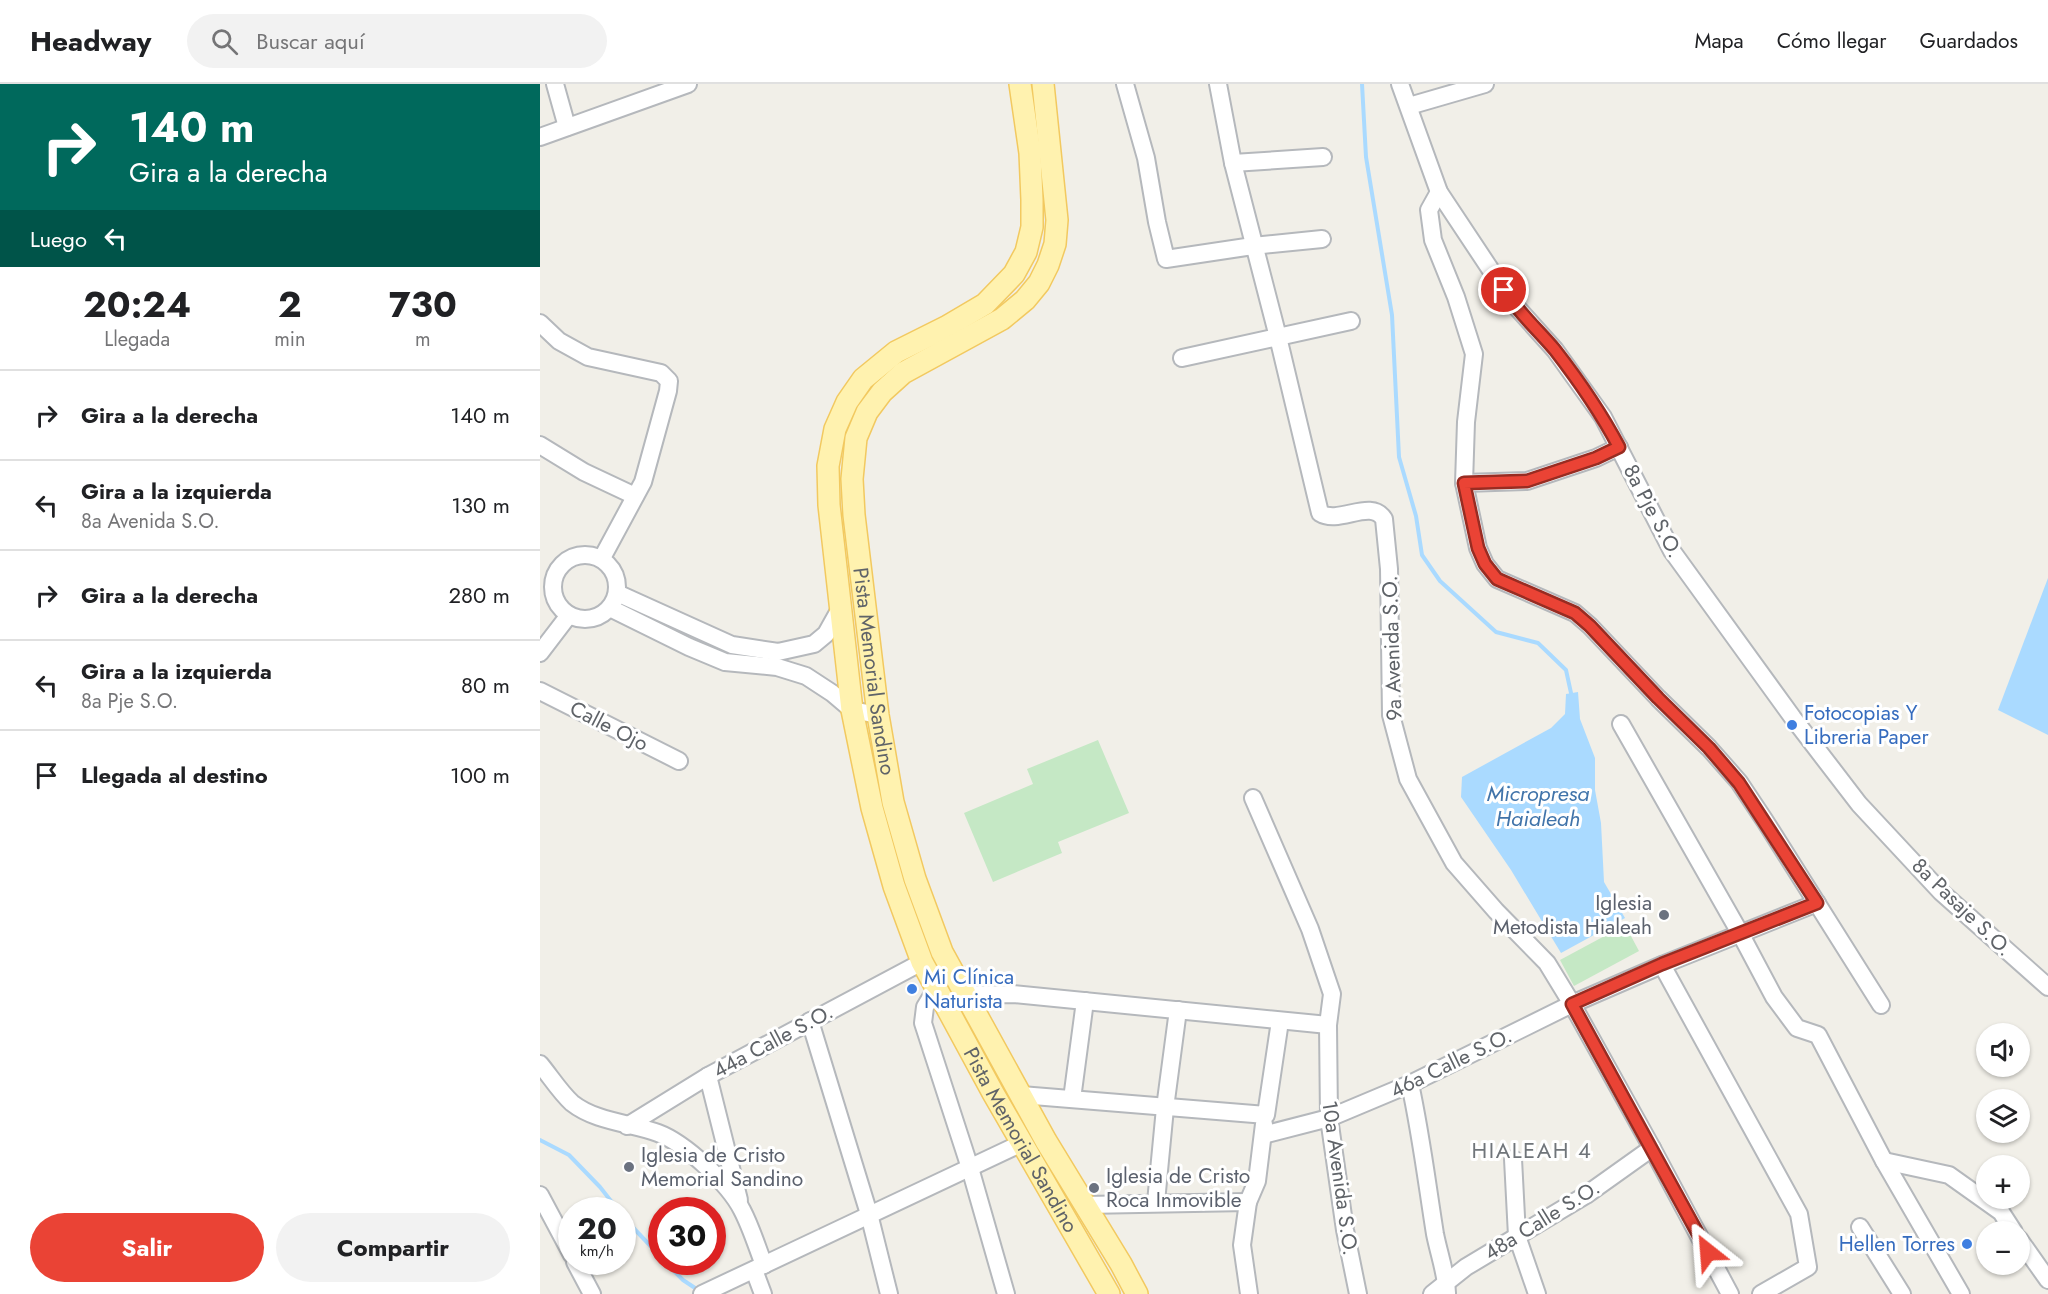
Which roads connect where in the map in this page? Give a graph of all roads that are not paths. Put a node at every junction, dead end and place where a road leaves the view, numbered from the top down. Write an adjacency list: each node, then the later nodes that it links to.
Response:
1 (555, 84): 11 (street)
2 (688, 84): 9 (street)
3 (1020, 84): 29 (main road, Pista Memorial Sandino)
4 (1043, 84): 35 (main road, Pista Memorial Sandino)
5 (1125, 84): 17 (street)
6 (1218, 84): 14 (street)
7 (1400, 84): 10 (street, 8a Pje S.O.)
8 (1485, 84): 10 (street)
9 (662, 88): 11 (street)
10 (1409, 106): 15 (street, 8a Pje S.O.)
11 (567, 127): 12 (street)
12 (540, 137)
13 (1323, 158): 14 (street)
14 (1233, 163): 17 (street)
15 (1439, 192): 23 (street, 8a Pje S.O.); 24 (street)
16 (1322, 239): 17 (street)
17 (1253, 246): 20 (street)
18 (1351, 321): 20 (street)
19 (540, 323): 25 (street)
20 (1278, 337): 21 (street); 48 (street, 9a Avenida S.O.)
21 (1182, 358)
22 (540, 445): 25 (street)
23 (1619, 447): 24 (street); 39 (street, 8a Pje S.O.)
24 (1464, 483): 40 (street)
25 (635, 496): 26 (street)
26 (602, 558): 27 (street); 28 (street)
27 (548, 574): 30 (street)
28 (613, 600): 30 (street); 32 (street)
29 (840, 609): 32 (street); 34 (main road, Pista Memorial Sandino)
30 (569, 615): 31 (street)
31 (540, 654)
32 (778, 659): 34 (street)
33 (540, 691): 37 (street, Calle Ojo)
34 (852, 710): 35 (street); 42 (main road, Pista Memorial Sandino)
35 (878, 715): 46 (main road, Pista Memorial Sandino)
36 (1621, 724): 41 (street)
37 (679, 762)
38 (1253, 798): 53 (street, 10a Avenida S.O.)
39 (1878, 824): 44 (street, 8a Pasaje S.O.)
40 (1817, 903): 41 (street, 46a Calle S.O.); 49 (street)
41 (1740, 933): 43 (street, 46a Calle S.O.); 67 (street)
42 (922, 962): 45 (main road, Pista Memorial Sandino); 51 (street, 44a Calle S.O.)
43 (1662, 964): 48 (street, 46a Calle S.O.); 84 (street)
44 (2048, 987)
45 (936, 989): 64 (main road, Pista Memorial Sandino); 68 (street)
46 (966, 995): 47 (street); 57 (main road, Pista Memorial Sandino)
47 (1085, 1001): 50 (street); 58 (street)
48 (1572, 1004): 56 (street, 46a Calle S.O.); 65 (street, 9a Avenida S.O.)
49 (1881, 1005)
50 (1178, 1010): 52 (street); 59 (street)
51 (810, 1021): 55 (street, 44a Calle S.O.); 74 (street)
52 (1280, 1021): 53 (street); 60 (street)
53 (1328, 1025): 61 (street, 10a Avenida S.O.)
54 (540, 1064): 62 (street)
55 (708, 1076): 62 (street, 44a Calle S.O.); 73 (street)
56 (1410, 1084): 61 (street, 46a Calle S.O.); 83 (street)
57 (1021, 1095): 58 (street); 72 (main road, Pista Memorial Sandino)
58 (1072, 1099): 59 (street)
59 (1165, 1108): 60 (street); 70 (street)
60 (1266, 1115): 63 (street)
61 (1329, 1118): 63 (street, 46a Calle S.O.); 93 (street, 10a Avenida S.O.)
62 (627, 1126): 73 (street)
63 (1263, 1135): 71 (street)
64 (1022, 1143): 68 (street); 90 (main road, Pista Memorial Sandino)
65 (1652, 1148): 78 (street, 48a Calle S.O.); 96 (street, 9a Avenida S.O.)
66 (1514, 1159): 78 (street)
67 (1884, 1161): 75 (street); 99 (street)
68 (970, 1168): 74 (street); 89 (street)
69 (540, 1195): 77 (street)
70 (1156, 1202): 71 (street); 72 (street)
71 (1248, 1202): 92 (street)
72 (1085, 1205): 91 (main road, Pista Memorial Sandino)
73 (741, 1208): 80 (street)
74 (869, 1214): 80 (street); 88 (street)
75 (2007, 1221)
76 (1860, 1227): 98 (street)
77 (558, 1229)
78 (1517, 1236): 83 (street, 48a Calle S.O.); 95 (street)
79 (2030, 1255): 82 (street)
80 (759, 1268): 85 (street); 87 (street)
81 (582, 1275): 86 (street)
82 (2048, 1280)
83 (1447, 1288): 94 (street, 48a Calle S.O.)
84 (1781, 1290): 97 (street)
85 (708, 1291)
86 (592, 1294)
87 (763, 1294)
88 (889, 1294)
89 (1006, 1294)
90 (1109, 1294)
91 (1137, 1294)
92 (1249, 1294)
93 (1358, 1294)
94 (1432, 1294)
95 (1537, 1294)
96 (1730, 1294)
97 (1761, 1294)
98 (1902, 1294)
99 (1961, 1294)

